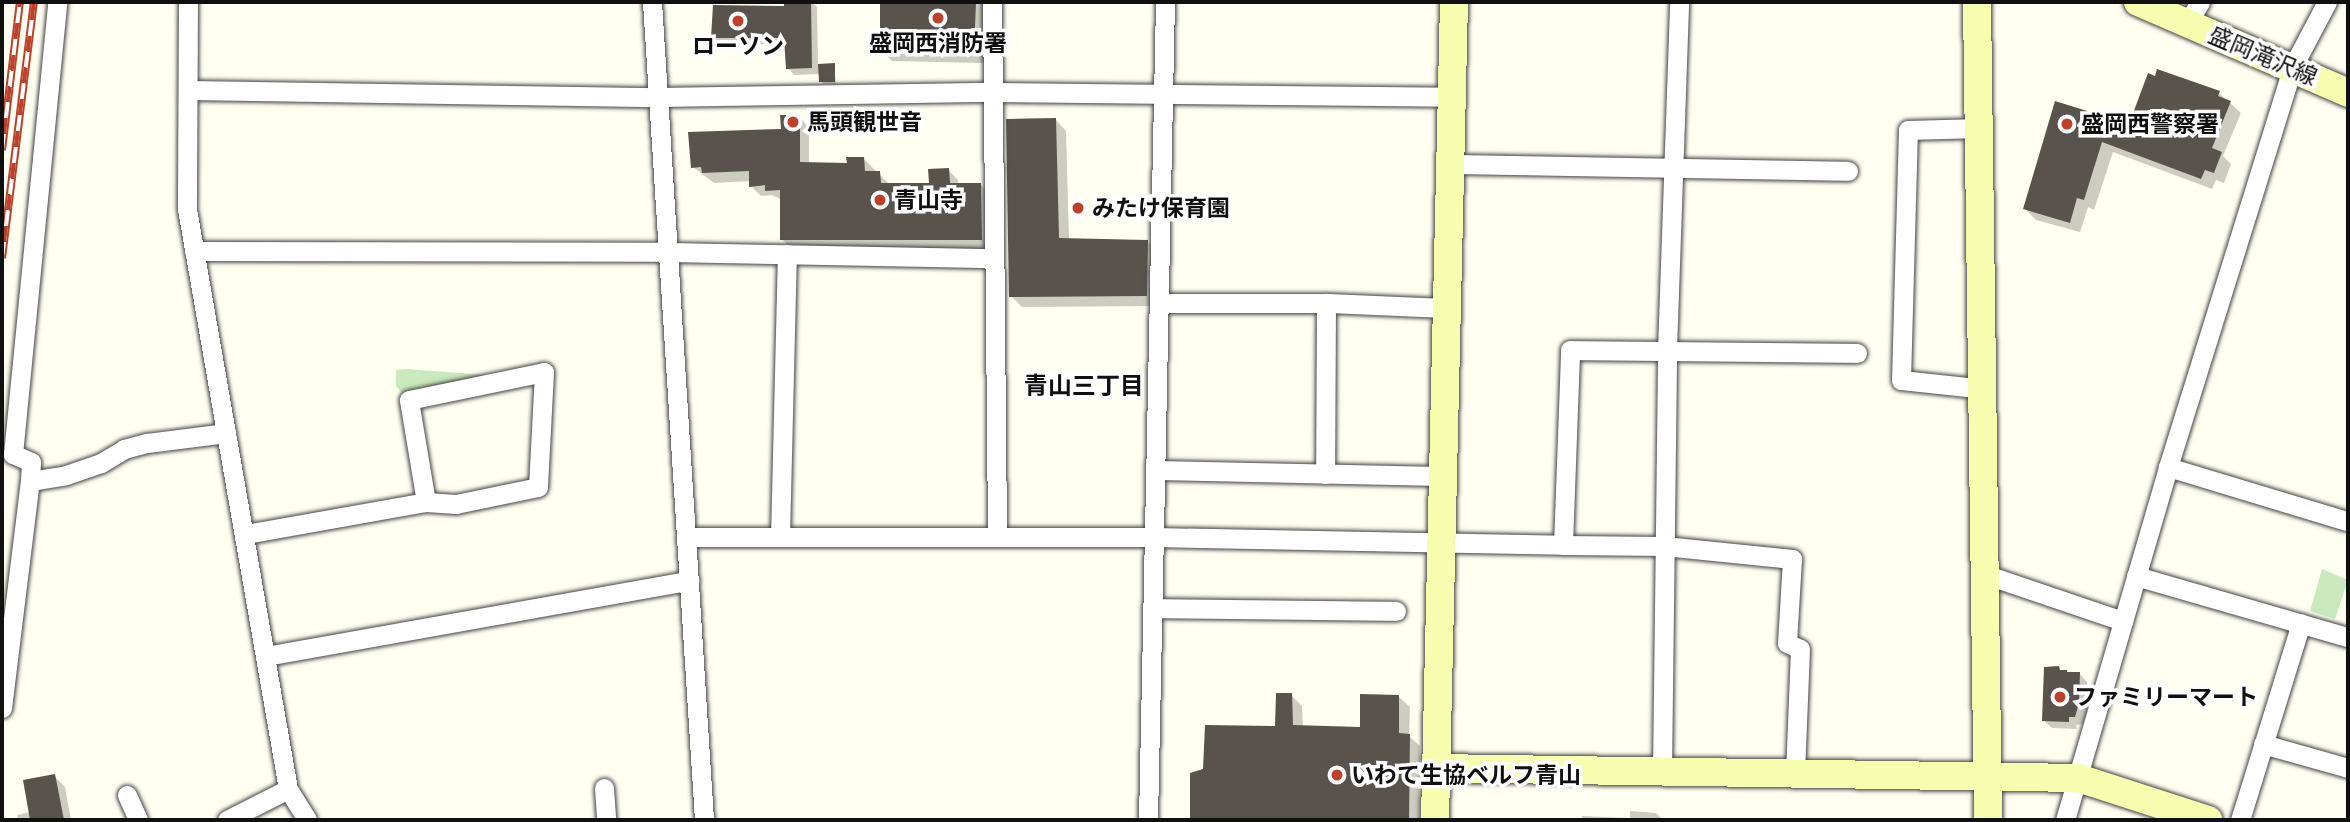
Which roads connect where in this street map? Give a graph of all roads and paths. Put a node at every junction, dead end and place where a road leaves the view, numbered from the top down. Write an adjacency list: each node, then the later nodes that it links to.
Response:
1 (57, 2): 38 (street)
2 (188, 2): 13 (street)
3 (652, 2): 17 (street)
4 (992, 2): 14 (street)
5 (1165, 2): 16 (street)
6 (1454, 2): 18 (street)
7 (1679, 2): 21 (street)
8 (1977, 2): 19 (street)
9 (2138, 2): 11 (street, 盛岡滝沢線)
10 (2328, 2): 12 (street)
11 (2194, 12): 12 (street, 盛岡滝沢線)
12 (2292, 68): 15 (street, 盛岡滝沢線); 34 (street)
13 (189, 90): 17 (street); 23 (street)
14 (993, 92): 16 (street); 17 (street); 26 (street)
15 (2348, 93)
16 (1163, 94): 18 (street); 27 (street)
17 (657, 97): 24 (street)
18 (1452, 97): 20 (street)
19 (1980, 128): 32 (street); 49 (street)
20 (1450, 164): 21 (street); 29 (street)
21 (1673, 168): 22 (street); 30 (street)
22 (1848, 171)
23 (194, 251): 24 (street); 33 (street)
24 (668, 252): 25 (street); 42 (street)
25 (787, 254): 26 (street); 43 (street)
26 (995, 258): 44 (street)
27 (1159, 303): 28 (street); 35 (street)
28 (1326, 303): 29 (street); 36 (street)
29 (1447, 308): 37 (street)
30 (1667, 350): 31 (street); 47 (street); 48 (street)
31 (1857, 353)
32 (1976, 388)
33 (226, 433): 38 (street); 41 (street)
34 (2168, 467): 40 (street); 50 (street)
35 (1155, 470): 36 (street); 45 (street)
36 (1325, 474): 37 (street)
37 (1443, 477): 46 (street)
38 (30, 481): 58 (street)
39 (426, 502): 39 (street); 41 (street)
40 (2347, 520)
41 (246, 534): 57 (street)
42 (686, 537): 43 (street); 51 (street)
43 (780, 537): 44 (street)
44 (997, 537): 45 (street)
45 (1154, 537): 46 (street); 52 (street)
46 (1441, 542): 47 (street); 60 (street)
47 (1563, 545): 48 (street)
48 (1664, 546): 62 (street); 63 (street)
49 (1987, 575): 54 (street); 64 (street)
50 (2136, 576): 54 (street); 55 (street)
51 (689, 581): 57 (street); 73 (street)
52 (1152, 608): 53 (street); 74 (street)
53 (1396, 611)
54 (2123, 621): 65 (street)
55 (2301, 623): 56 (street); 59 (street)
56 (2348, 637)
57 (266, 656): 67 (street)
58 (2, 708)
59 (2263, 744): 61 (street); 79 (street)
60 (1436, 768): 62 (street); 75 (street)
61 (2348, 768)
62 (1662, 772): 63 (street)
63 (1795, 774): 64 (street)
64 (1990, 777): 65 (street); 76 (street)
65 (2077, 778): 77 (street); 78 (street)
66 (604, 788): 72 (street)
67 (288, 789): 70 (street); 71 (street)
68 (127, 794): 69 (street)
69 (138, 820)
70 (228, 820)
71 (307, 820)
72 (606, 820)
73 (704, 820)
74 (1148, 820)
75 (1435, 820)
76 (1988, 820)
77 (2066, 820)
78 (2208, 820)
79 (2239, 820)

